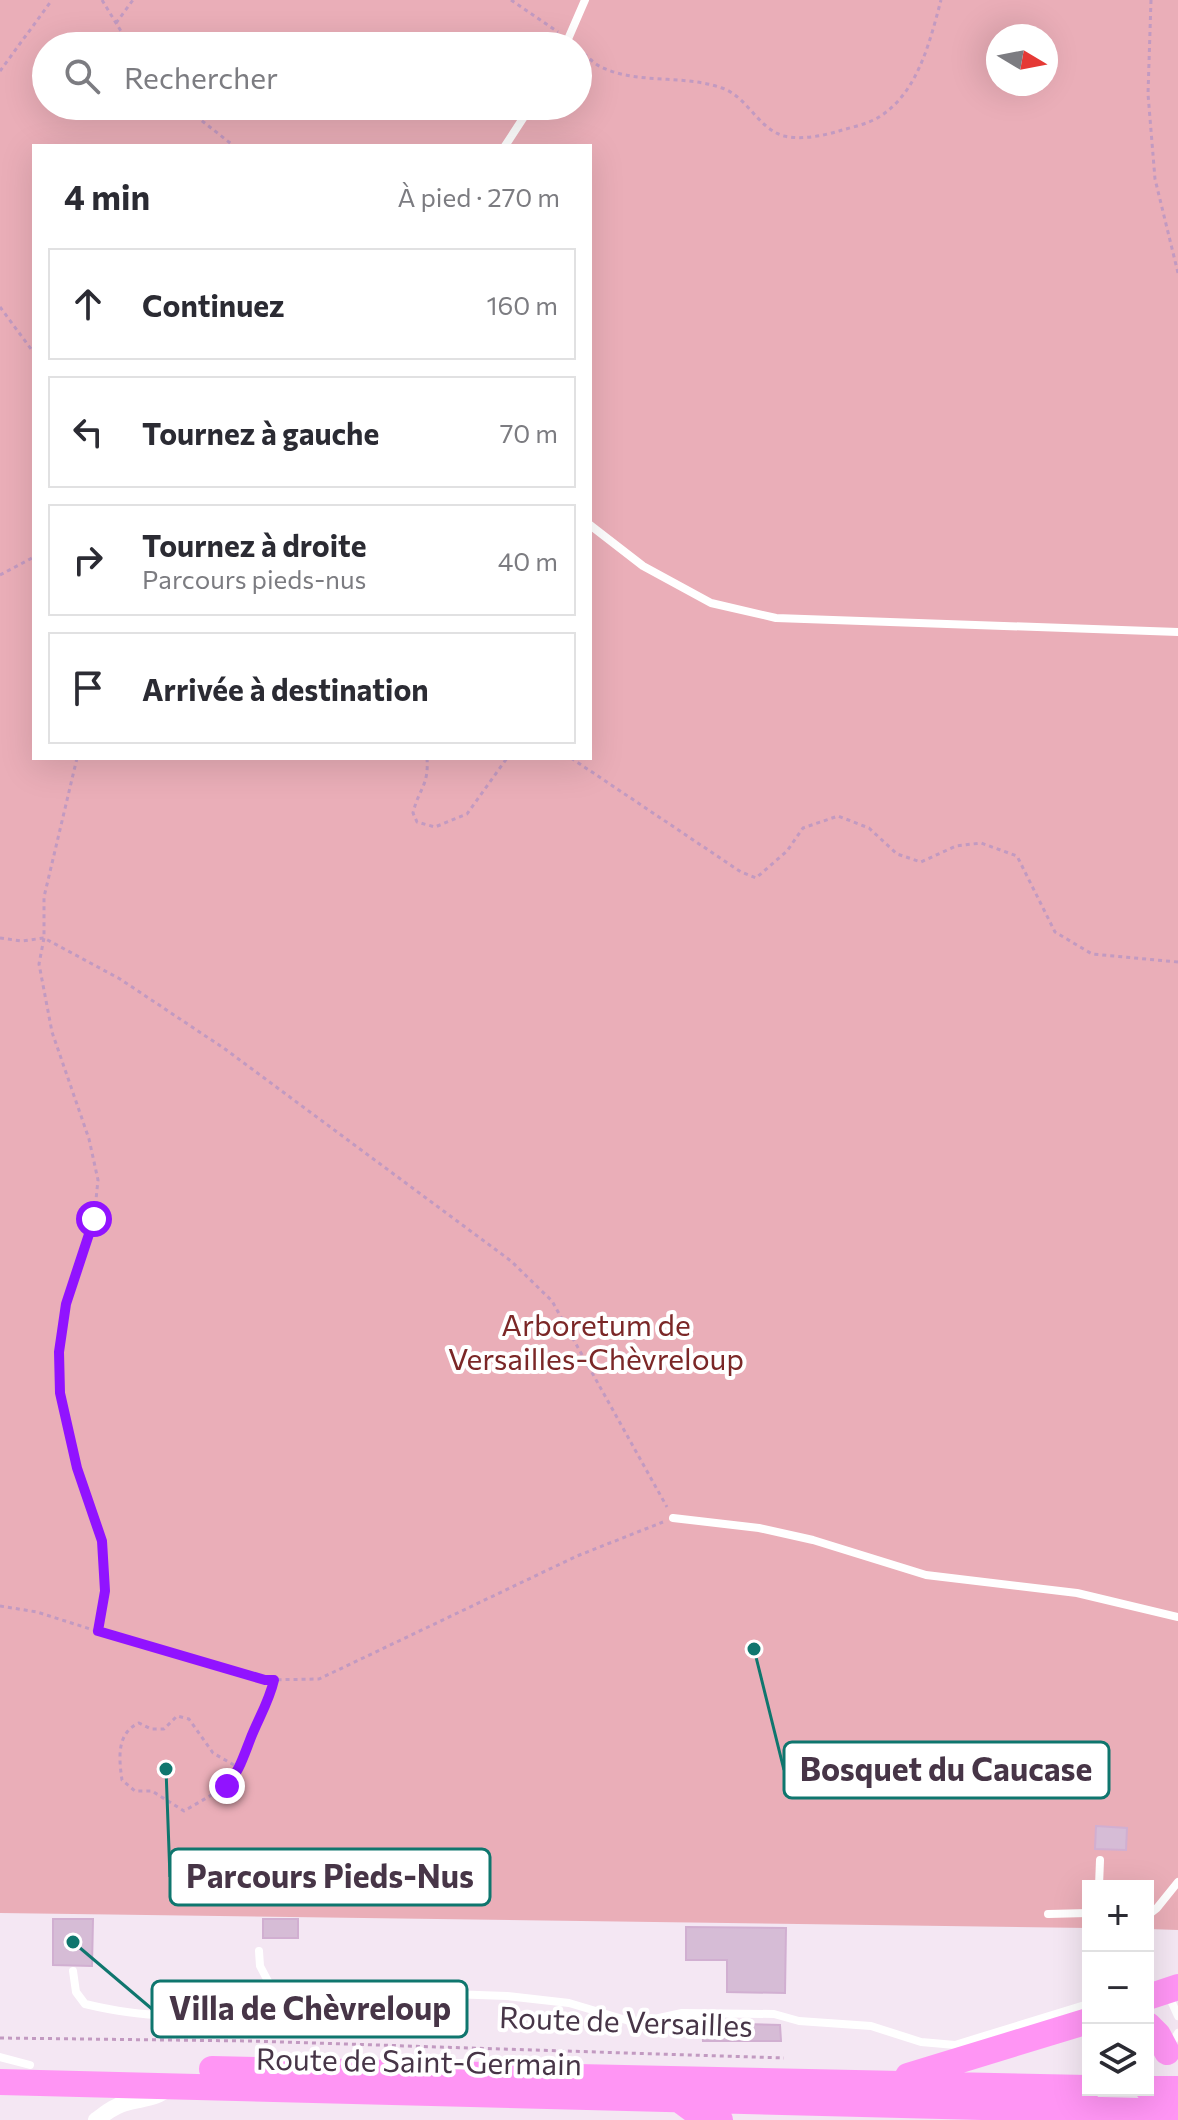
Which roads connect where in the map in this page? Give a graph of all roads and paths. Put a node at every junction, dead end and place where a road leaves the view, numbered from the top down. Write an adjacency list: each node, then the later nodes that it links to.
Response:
1 (52, 0): 13 (path)
2 (102, 0): 8 (path)
3 (133, 0): 8 (path)
4 (511, 0): 10 (path)
5 (585, 0): 11 (lane)
6 (941, 0): 12 (path)
7 (1151, 0): 18 (path)
8 (116, 23): 9 (path)
9 (121, 32)
10 (553, 32)
11 (572, 32)
12 (592, 61)
13 (0, 71)
14 (201, 120): 16 (path)
15 (522, 120): 17 (lane)
16 (231, 144)
17 (506, 144)
18 (1178, 273)
19 (0, 307): 20 (path)
20 (32, 350)
21 (592, 527): 24 (lane)
22 (32, 558): 23 (path)
23 (0, 575)
24 (1178, 632)
25 (77, 760): 30 (path)
26 (427, 760): 27 (path)
27 (506, 760)
28 (574, 760): 31 (path)
29 (0, 938): 30 (path)
30 (44, 938): 32 (path); 35 (path)
31 (1178, 962)
32 (673, 1518): 34 (lane); 36 (path)
33 (0, 1606): 35 (path)
34 (1178, 1617)
35 (98, 1631): 36 (path)
36 (274, 1680): 37 (path)
37 (241, 1769): 37 (path)
38 (1100, 1860): 39 (lane)
39 (1099, 1880)
40 (1178, 1882): 41 (lane)
41 (1154, 1910)
42 (1082, 1913): 43 (lane)
43 (1048, 1914)
44 (259, 1951): 46 (lane)
45 (73, 1971): 46 (lane)
46 (269, 1983): 52 (lane)
47 (1164, 1987): 49 (lane)
48 (1082, 2007): 52 (lane)
49 (1178, 2016)
50 (1082, 2022): 52 (main road)
51 (1154, 2031): 54 (main road)
52 (1020, 2034): 60 (main road)
53 (0, 2038): 56 (path, Route de Versailles)
54 (1172, 2043)
55 (0, 2057): 58 (lane)
56 (791, 2058)
57 (0, 2064): 58 (main road, Route de Saint-Germain)
58 (30, 2065): 60 (main road, Route de Saint-Germain)
59 (0, 2082): 61 (main road, Route de Saint-Germain)
60 (900, 2085): 62 (main road, Route de Saint-Germain)
61 (171, 2086): 64 (main road, Route de Saint-Germain); 65 (street)
62 (1082, 2088)
63 (1163, 2098): 64 (main road)
64 (678, 2099): 66 (main road)
65 (96, 2120)
66 (720, 2120)

